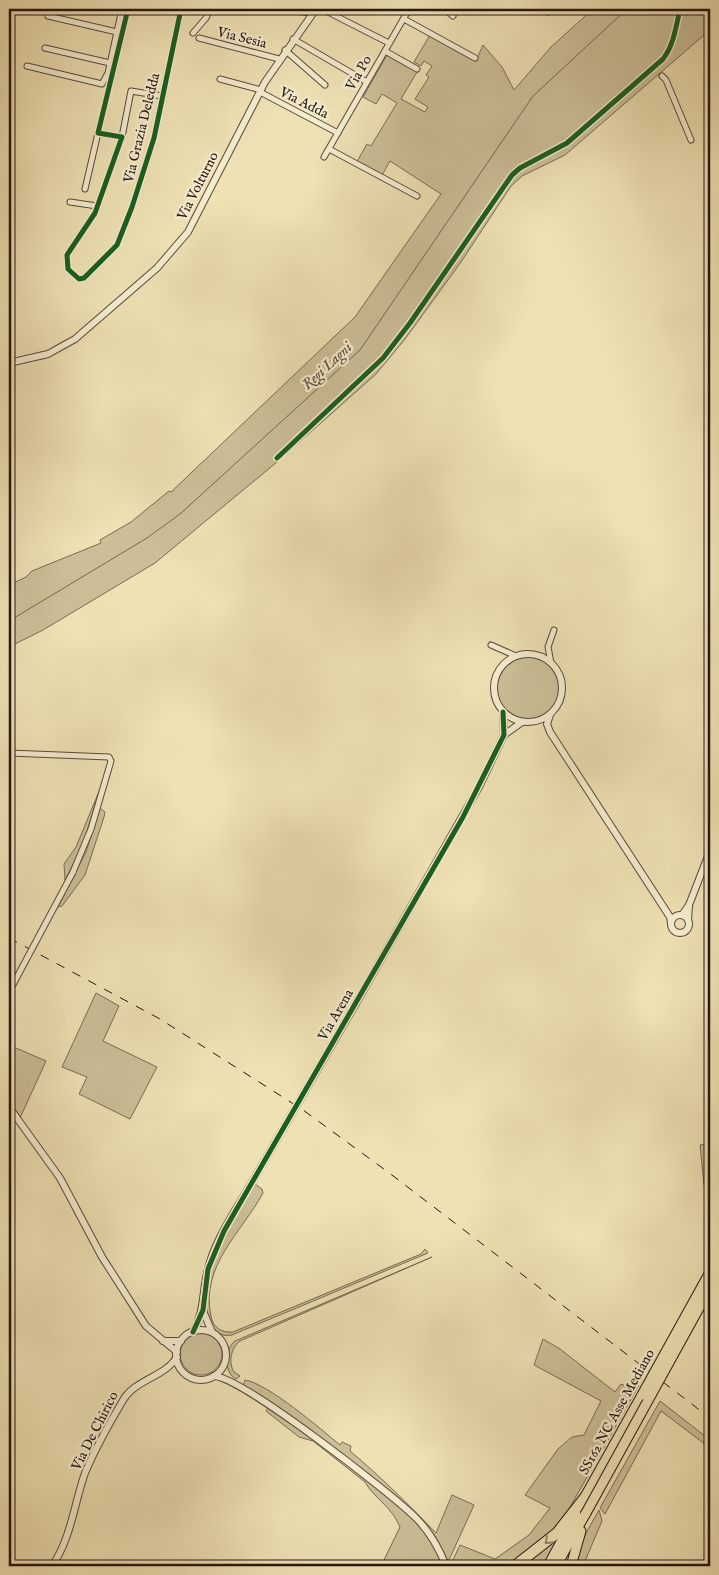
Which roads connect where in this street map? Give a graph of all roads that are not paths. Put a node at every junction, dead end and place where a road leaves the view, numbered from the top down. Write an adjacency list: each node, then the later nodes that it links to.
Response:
1 (121, 9): 14 (street)
2 (128, 9): 33 (street)
3 (182, 9): 32 (street, Via Grazia Deledda)
4 (210, 9): 15 (street)
5 (278, 9): 10 (street)
6 (322, 9): 18 (street)
7 (407, 9): 13 (street, Via Po)
8 (445, 9): 12 (street)
9 (680, 9): 44 (street)
10 (314, 11): 17 (street, Via Volturno)
11 (48, 16): 14 (street)
12 (453, 16)
13 (404, 19): 18 (street, Via Po); 22 (street)
14 (117, 32): 24 (street)
15 (193, 33)
16 (199, 38): 23 (street, Via Sesia)
17 (294, 39): 20 (street, Via Volturno); 29 (street)
18 (389, 44): 21 (street, Via Po)
19 (46, 48): 24 (street)
20 (285, 50): 23 (street, Via Volturno); 30 (street)
21 (385, 51): 26 (street); 29 (street, Via Po)
22 (475, 58)
23 (279, 59): 31 (street, Via Volturno)
24 (110, 63): 25 (street)
25 (27, 66)
26 (417, 69)
27 (662, 76): 36 (street)
28 (220, 79): 31 (street, Via Adda)
29 (367, 82): 34 (street, Via Po)
30 (325, 85)
31 (260, 91): 34 (street, Via Adda); 43 (street, Via Volturno)
32 (162, 96): 35 (street, Via Grazia Deledda); 42 (street, Via Grazia Deledda)
33 (98, 133): 35 (street, Via Grazia Deledda); 39 (street)
34 (338, 133): 37 (street, Via Po)
35 (122, 136): 42 (street, Via Grazia Deledda)
36 (691, 140)
37 (328, 150): 38 (street, Via Po); 40 (street)
38 (324, 157)
39 (85, 189)
40 (417, 196)
41 (70, 202): 42 (street)
42 (97, 206)
43 (9, 363)
44 (277, 458)
45 (554, 630): 48 (street)
46 (491, 645): 47 (street)
47 (516, 656): 48 (street); 49 (street)
48 (551, 663): 50 (street)
49 (503, 712): 51 (street); 54 (street, Via Arena)
50 (550, 715): 52 (street); 53 (street)
51 (522, 722): 52 (street); 54 (street, Via Arena)
52 (536, 722): 53 (street)
53 (550, 732): 57 (street)
54 (504, 735): 66 (street, Via Arena, bridge)
55 (9, 754): 62 (street, bridge)
56 (710, 851): 58 (street)
57 (661, 903): 59 (street); 61 (street)
58 (689, 904): 59 (street); 60 (street)
59 (680, 915): 60 (street); 61 (street)
60 (689, 922): 61 (street)
61 (671, 923)
62 (9, 992)
63 (9, 1107): 69 (street)
64 (710, 1272): 78 (highway, SS162 NC Asse Mediano, bridge)
65 (710, 1288): 77 (highway, SS162 NC Asse Mediano, bridge)
66 (203, 1310): 67 (street, Via Arena); 68 (street, Via Arena)
67 (193, 1332): 68 (street); 70 (street)
68 (212, 1333): 72 (street)
69 (163, 1341): 70 (street); 71 (street)
70 (181, 1341): 71 (street)
71 (177, 1355): 73 (street, Via De Chirico); 74 (street)
72 (224, 1363): 75 (street); 76 (street)
73 (165, 1369): 74 (street); 80 (street, Via De Chirico)
74 (182, 1370): 75 (street)
75 (214, 1376): 76 (street)
76 (238, 1386): 81 (street)
77 (625, 1442): 79 (highway, bridge)
78 (586, 1496): 79 (highway)
79 (582, 1512): 82 (highway, one-way to 82); 83 (highway); 84 (highway); 85 (highway)
80 (52, 1566)
81 (446, 1566)
82 (515, 1566)
83 (548, 1566)
84 (556, 1566)
85 (570, 1566)

